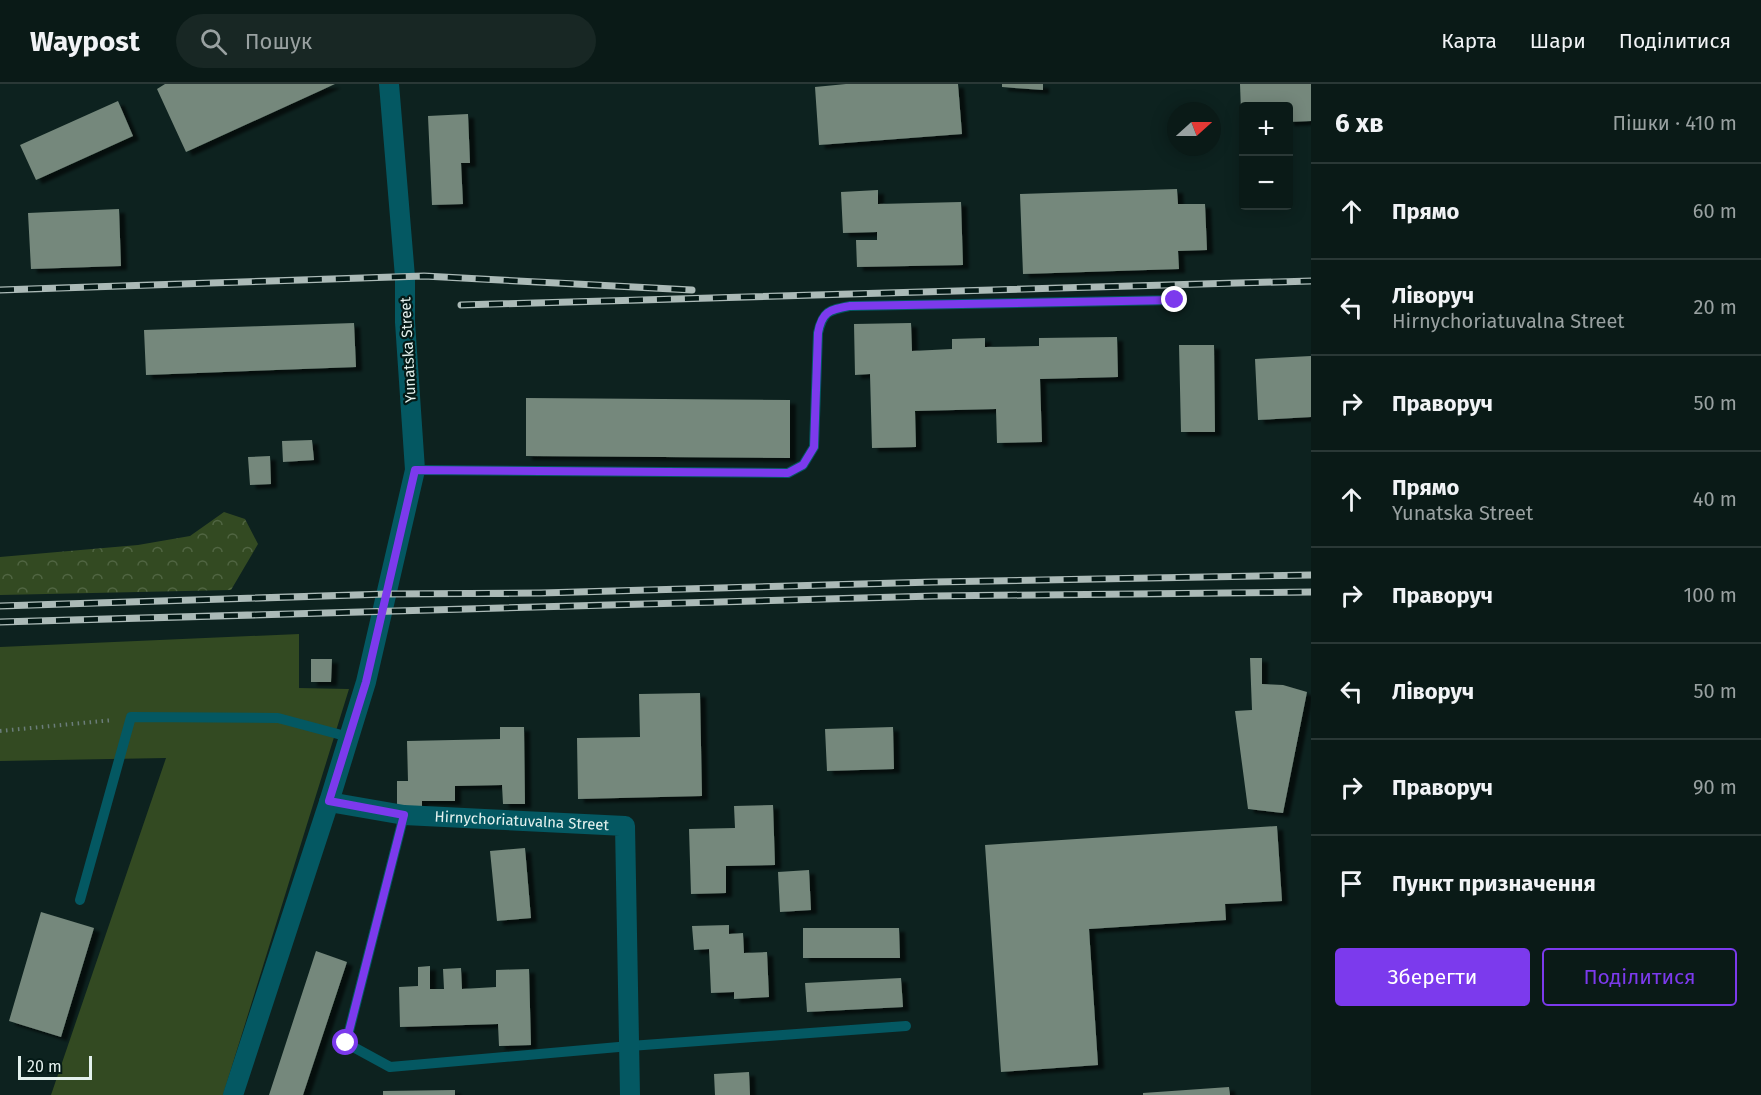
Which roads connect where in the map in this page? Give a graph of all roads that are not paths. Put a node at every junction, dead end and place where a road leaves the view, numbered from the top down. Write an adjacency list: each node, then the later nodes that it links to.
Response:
1 (389, 84): 3 (street, Yunatska Street)
2 (1175, 300): 3 (lane)
3 (415, 470): 4 (street, Yunatska Street)
4 (349, 737): 5 (street, Yunatska Street); 7 (lane)
5 (329, 801): 6 (street, Hirnychoriatuvalna Street); 10 (street, Yunatska Street)
6 (404, 815): 9 (street, Hirnychoriatuvalna Street); 9 (lane)
7 (80, 900)
8 (906, 1026): 9 (lane)
9 (630, 1046): 11 (street, Hirnychoriatuvalna Street)
10 (233, 1095)
11 (630, 1095)

